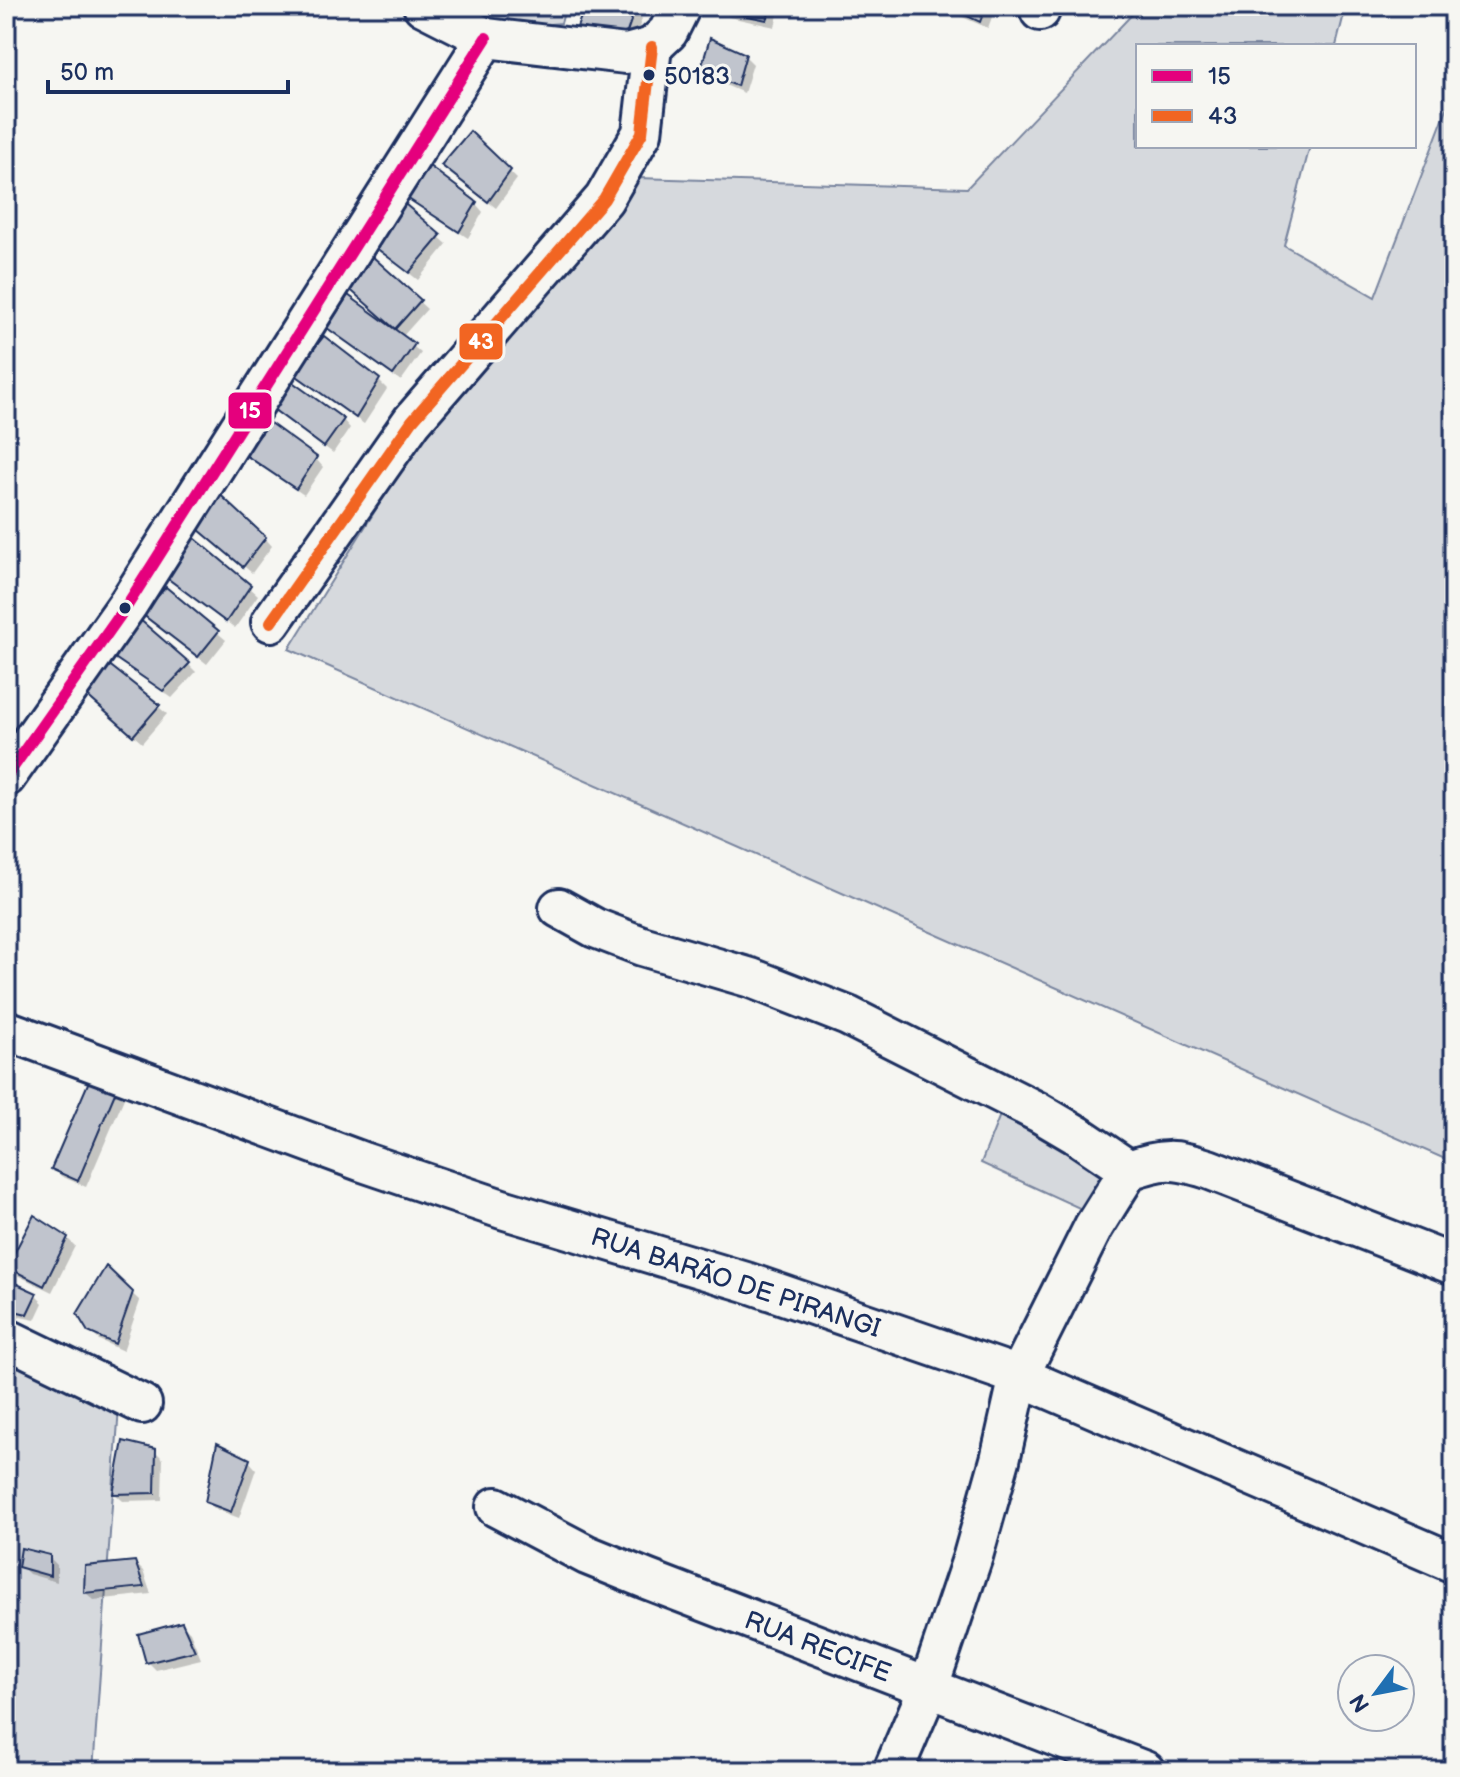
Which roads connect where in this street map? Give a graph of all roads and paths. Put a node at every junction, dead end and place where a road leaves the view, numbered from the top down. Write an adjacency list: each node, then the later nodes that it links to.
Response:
1 (423, 6): 3 (street)
2 (681, 6): 4 (street)
3 (486, 38): 4 (street); 6 (street)
4 (652, 47): 5 (street)
5 (271, 622)
6 (6, 777)
7 (559, 908): 9 (street)
8 (6, 1030): 12 (street, RUA BARÃO DE PIRANGI)
9 (1129, 1170): 10 (street); 12 (street)
10 (1454, 1265)
11 (6, 1338): 13 (street)
12 (1019, 1376): 15 (street, RUA BARÃO DE PIRANGI); 16 (street)
13 (142, 1404)
14 (496, 1507): 16 (street, RUA RECIFE)
15 (1454, 1563)
16 (928, 1689): 17 (street); 18 (street, RUA RECIFE)
17 (893, 1771)
18 (1145, 1771)

